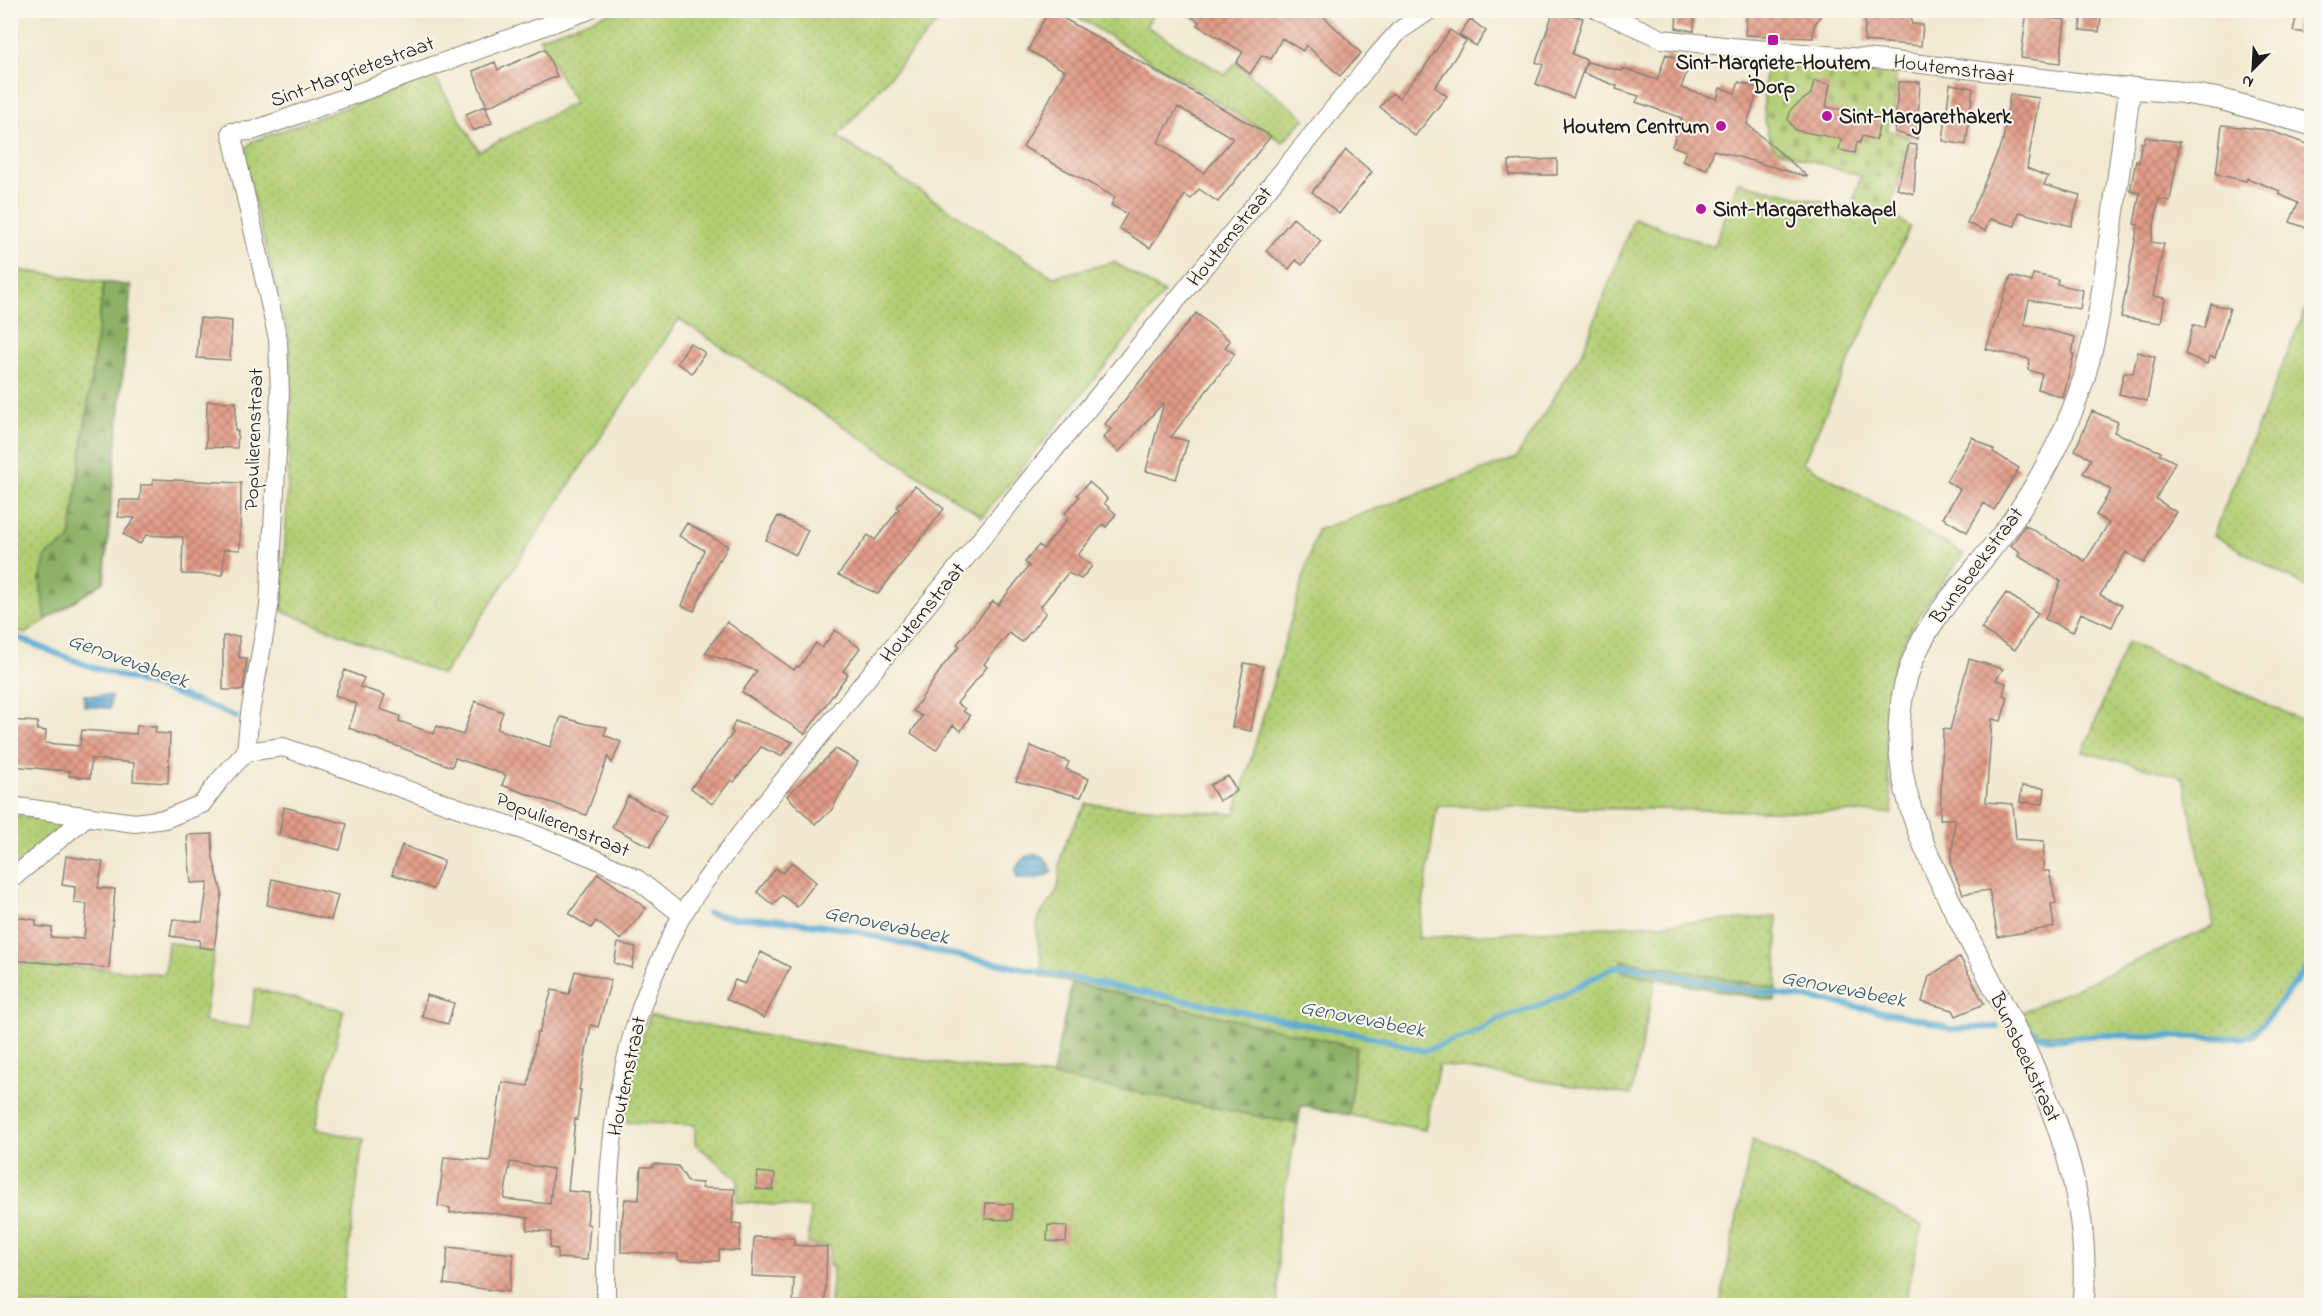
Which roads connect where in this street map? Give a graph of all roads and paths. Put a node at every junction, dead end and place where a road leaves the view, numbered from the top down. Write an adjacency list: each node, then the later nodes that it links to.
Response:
1 (589, 10): 7 (street, Sint-Margrietestraat)
2 (1430, 10): 12 (street, Houtemstraat)
3 (1598, 10): 4 (street, Houtemstraat)
4 (1631, 18): 5 (street, Houtemstraat)
5 (2130, 88): 6 (street, Houtemstraat); 14 (street, Bunsbeekstraat)
6 (2312, 125)
7 (231, 132): 8 (street, Populierenstraat)
8 (246, 752): 10 (street); 12 (street, Populierenstraat)
9 (10, 806): 10 (street)
10 (86, 817): 11 (street)
11 (10, 879)
12 (682, 915): 13 (street, Houtemstraat)
13 (606, 1305)
14 (2083, 1305)

